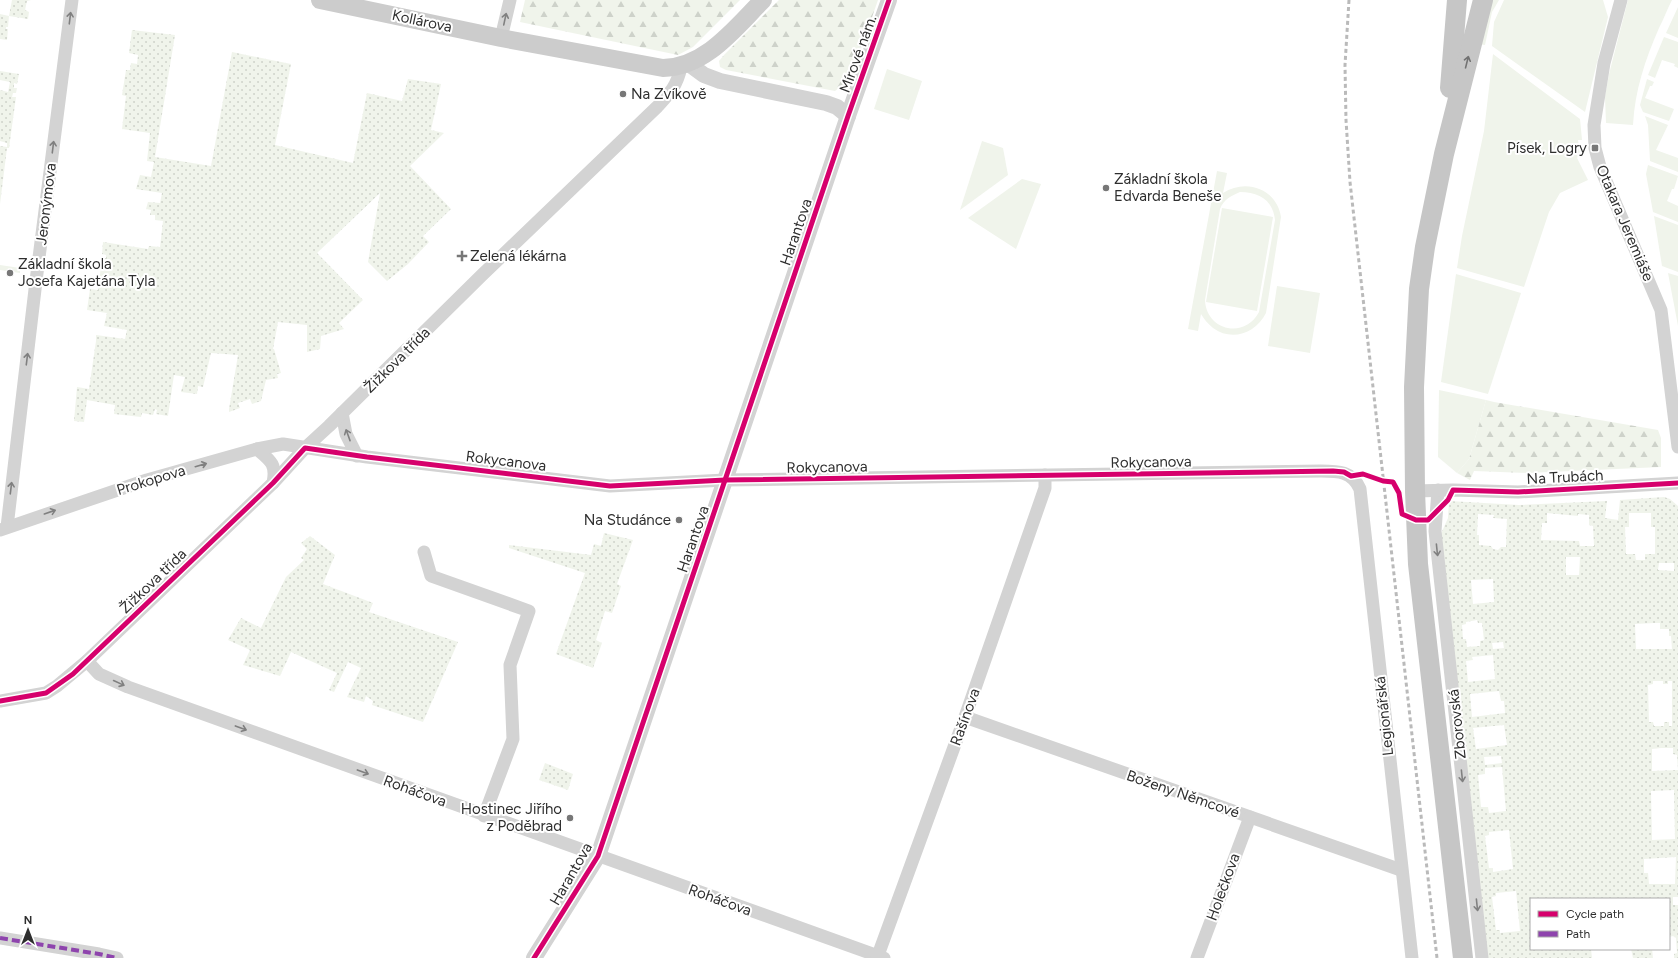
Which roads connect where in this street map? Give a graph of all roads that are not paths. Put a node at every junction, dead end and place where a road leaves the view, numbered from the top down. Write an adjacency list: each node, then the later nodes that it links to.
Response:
1 (72, 0): 25 (street, Jeronýmova, one-way to 1)
2 (320, 0): 9 (main road, Kollárova)
3 (510, 0): 9 (street, one-way to 3)
4 (763, 0): 10 (main road)
5 (889, 0): 11 (street, Mírové nám.)
6 (1457, 0): 12 (main road)
7 (1483, 0): 12 (main road, one-way to 7)
8 (1620, 0): 14 (street, Otakara Jeremiáše)
9 (501, 38): 10 (main road)
10 (685, 65): 11 (street, Mírové nám.); 13 (street, Žižkova třída)
11 (848, 116): 20 (street, Harantova)
12 (1444, 154): 24 (main road)
13 (342, 413): 15 (street, Žižkova třída); 17 (street, one-way to 13)
14 (1678, 447)
15 (305, 448): 16 (street, Prokopova); 17 (street, Rokycanova); 21 (street, Žižkova třída)
16 (257, 449): 21 (street); 25 (street, Prokopova, one-way to 16)
17 (357, 456): 20 (street, Rokycanova)
18 (1045, 475): 19 (street, Rokycanova); 20 (street, Rokycanova); 29 (street, Rašínova)
19 (1352, 476): 33 (street, Legionářská)
20 (725, 480): 32 (street, Harantova)
21 (273, 483): 27 (street, Žižkova třída)
22 (1678, 483): 23 (street, Na Trubách)
23 (1438, 490): 24 (street, Na Trubách); 41 (street, Zborovská, one-way to 41)
24 (1415, 491): 40 (main road)
25 (4, 528)
26 (424, 552): 30 (street)
27 (87, 661): 28 (street, Žižkova třída); 30 (street, Roháčova, one-way to 30)
28 (0, 701)
29 (965, 717): 31 (street, Boženy Němcové); 35 (street, Rašínova)
30 (484, 816): 32 (street, Roháčova)
31 (1250, 817): 33 (street, Boženy Němcové); 38 (street, Holečkova)
32 (598, 856): 35 (street, Roháčova); 37 (street, Harantova)
33 (1401, 870): 39 (street, Legionářská)
34 (0, 938): 36 (street)
35 (880, 957)
36 (117, 958)
37 (534, 958)
38 (1197, 958)
39 (1412, 958)
40 (1463, 958)
41 (1482, 958)

